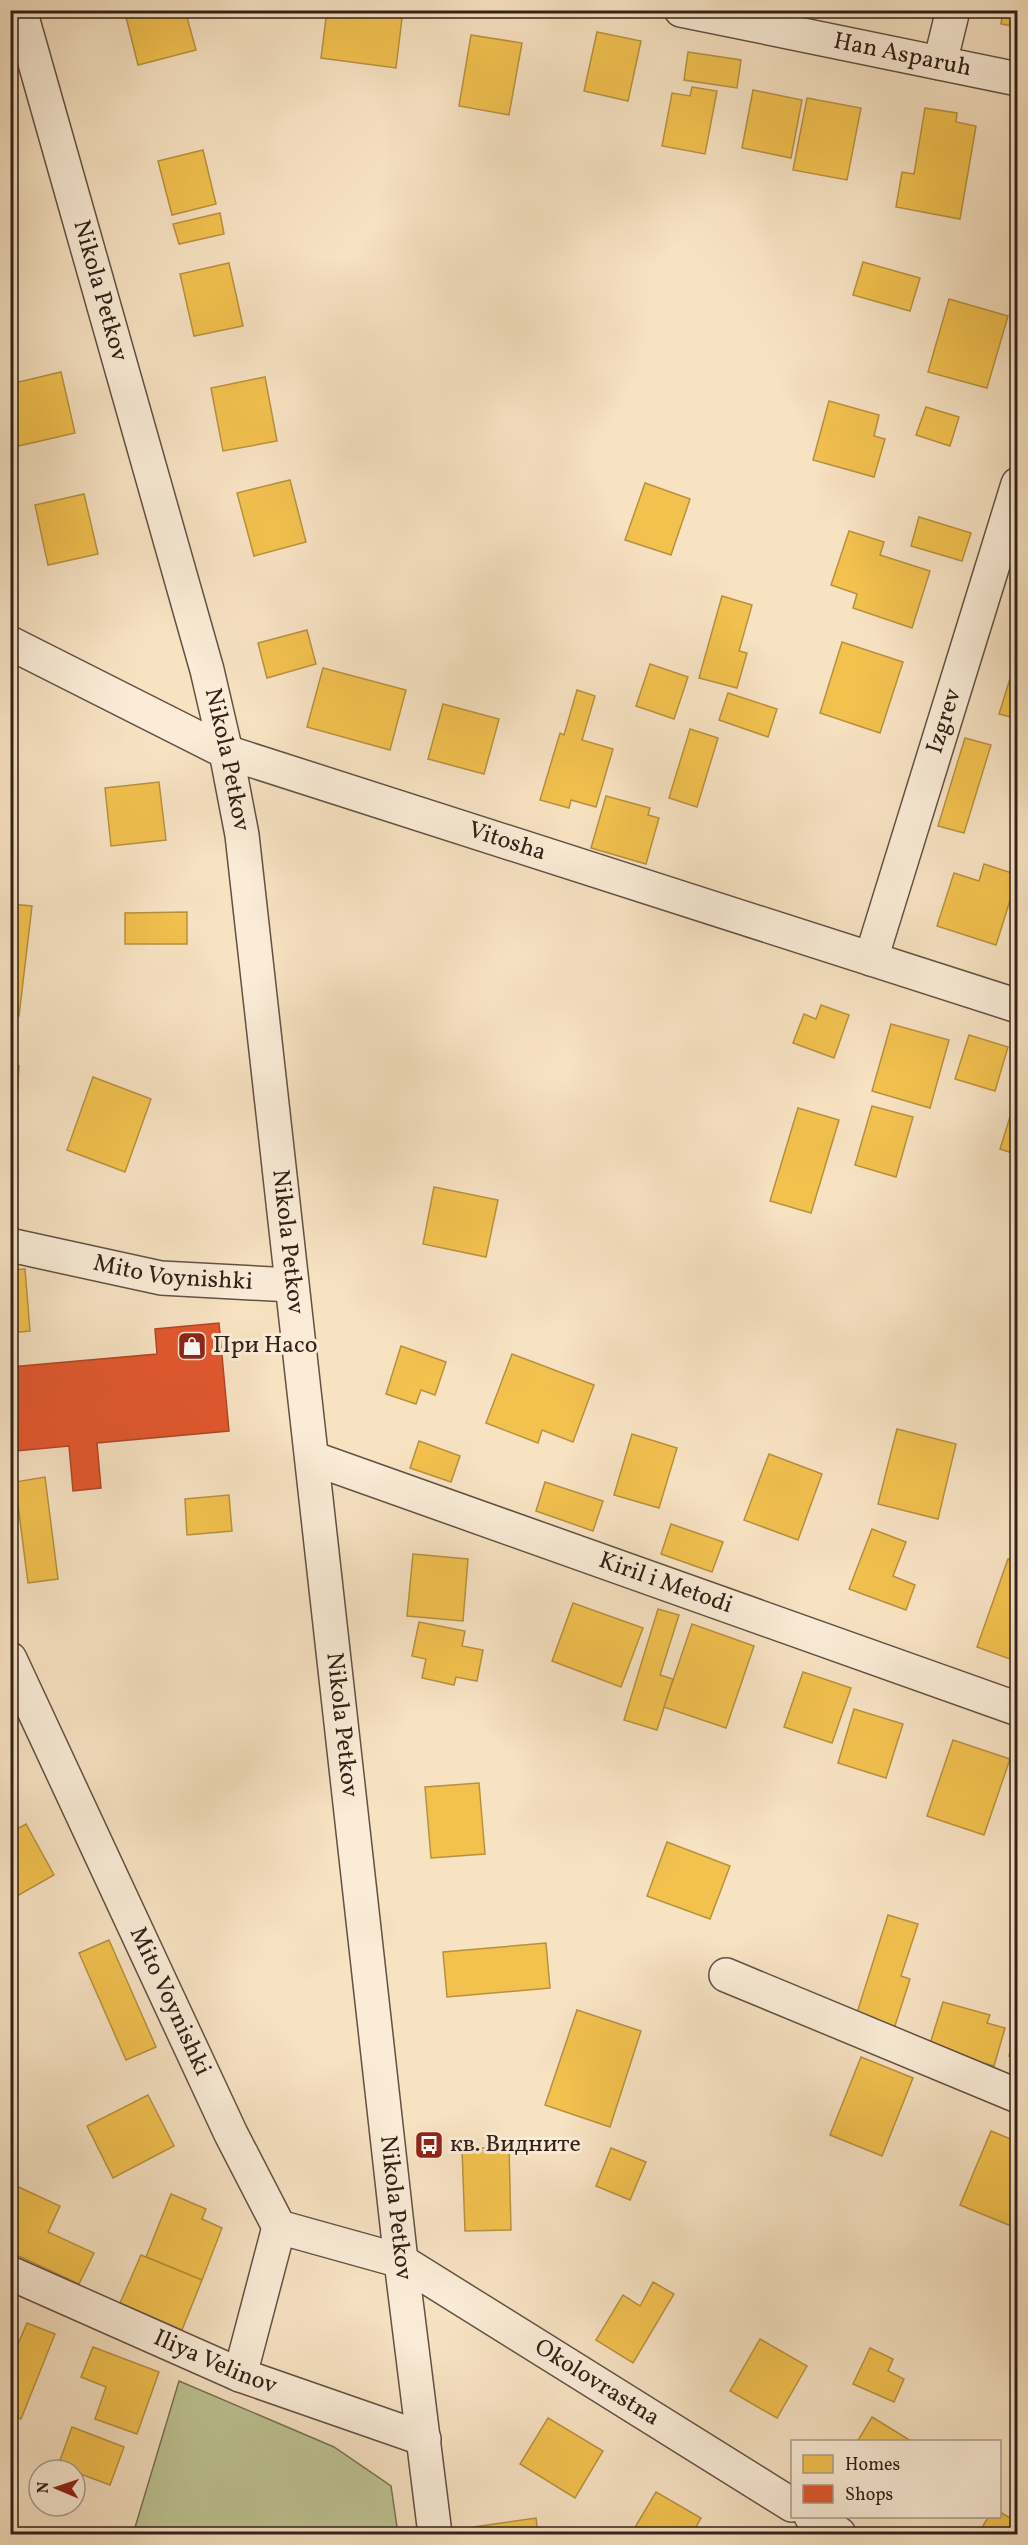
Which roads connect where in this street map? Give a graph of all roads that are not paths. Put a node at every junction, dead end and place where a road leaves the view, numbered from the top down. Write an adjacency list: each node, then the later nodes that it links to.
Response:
1 (20, 10): 8 (street, Nikola Petkov)
2 (681, 10): 4 (street, Han Asparuh)
3 (953, 10): 4 (street)
4 (940, 63): 5 (street, Han Asparuh)
5 (1017, 79)
6 (1017, 484): 9 (street, Izgrev)
7 (10, 642): 8 (street, Vitosha)
8 (226, 752): 9 (street, Vitosha); 14 (street, Nikola Petkov)
9 (872, 959): 10 (street, Vitosha)
10 (1017, 1006)
11 (10, 1232): 13 (street, Mito Voynishki)
12 (10, 1245): 13 (street, Mito Voynishki)
13 (58, 1255): 14 (street, Mito Voynishki)
14 (291, 1286): 15 (street, Nikola Petkov)
15 (312, 1458): 17 (street, Kiril i Metodi); 21 (street, Nikola Petkov)
16 (10, 1659): 20 (street, Mito Voynishki)
17 (1017, 1709)
18 (726, 1975): 19 (street)
19 (1017, 2097)
20 (279, 2227): 21 (street); 23 (street)
21 (401, 2261): 24 (street, Nikola Petkov); 25 (street, Okolovrastna)
22 (10, 2273): 23 (street, Iliya Velinov)
23 (240, 2375): 24 (street, Iliya Velinov)
24 (424, 2439): 27 (street, Nikola Petkov)
25 (791, 2504)
26 (813, 2518): 28 (street)
27 (435, 2535)
28 (839, 2535)

